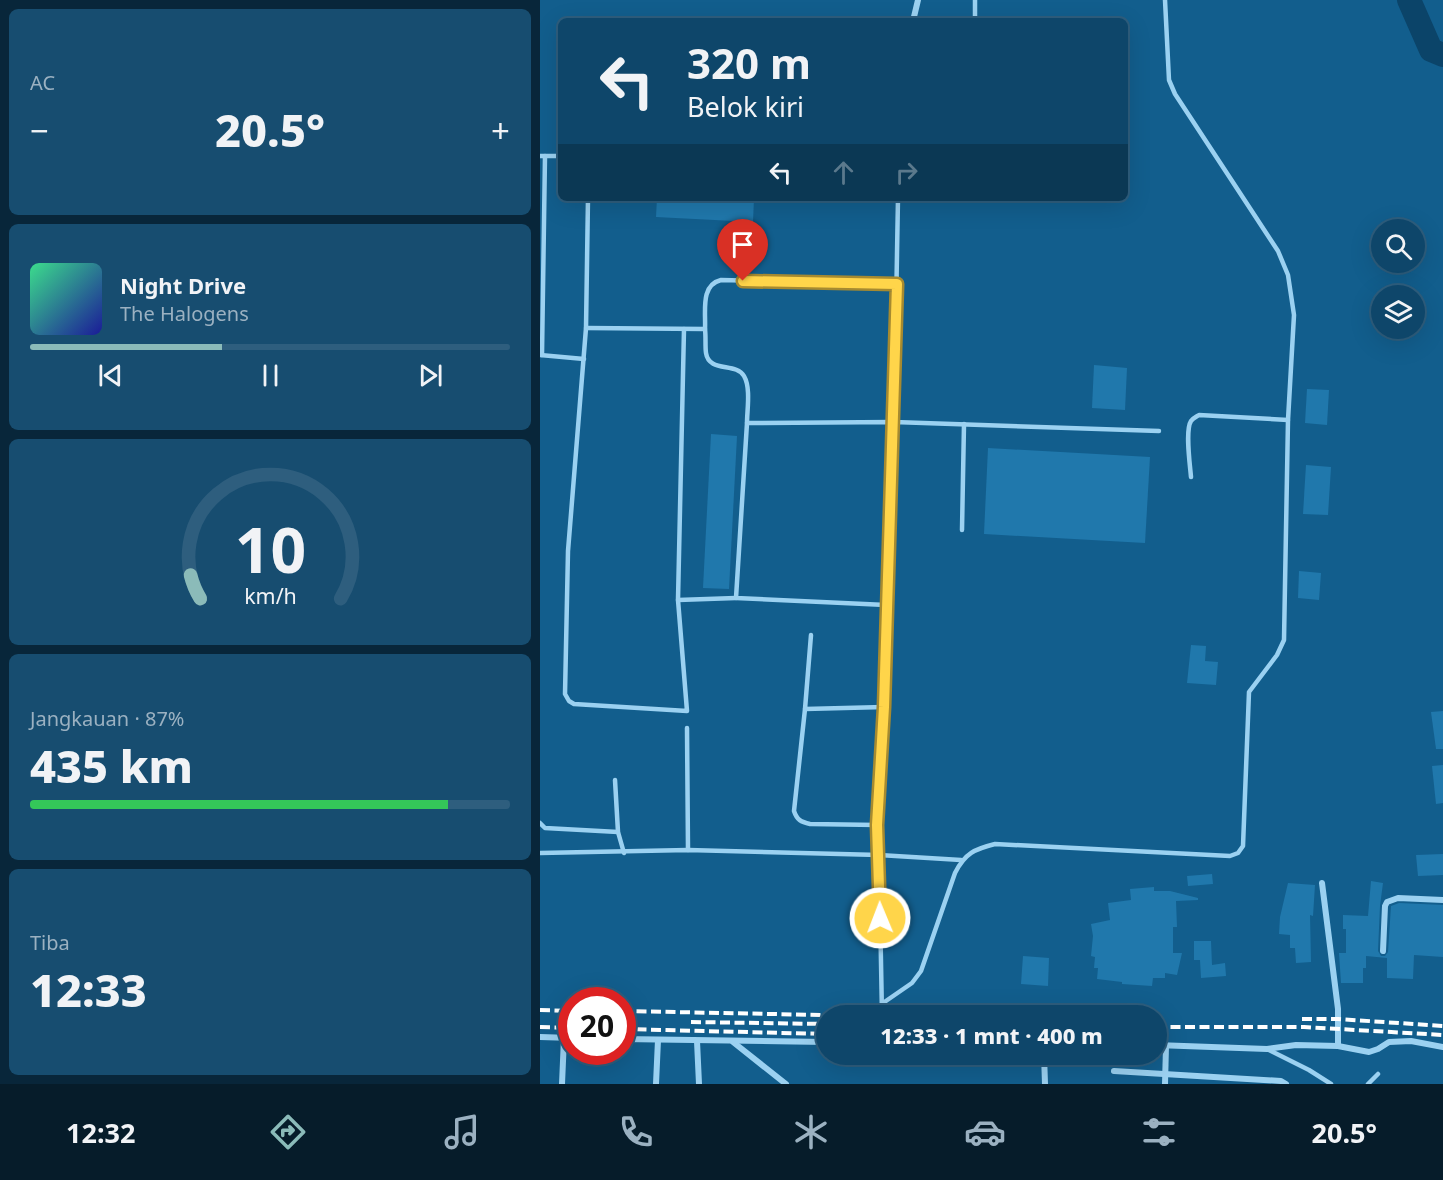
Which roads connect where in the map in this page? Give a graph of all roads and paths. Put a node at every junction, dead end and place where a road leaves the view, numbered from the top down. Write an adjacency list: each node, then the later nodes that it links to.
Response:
1 (918, 0): 4 (street)
2 (975, 0): 5 (lane)
3 (1165, 0): 16 (lane)
4 (914, 18)
5 (975, 18)
6 (542, 156): 7 (lane); 14 (lane)
7 (558, 156)
8 (588, 201): 11 (lane)
9 (898, 201): 10 (lane)
10 (897, 284): 13 (lane); 17 (lane)
11 (586, 328): 12 (lane); 15 (lane)
12 (684, 329): 13 (lane); 24 (lane)
13 (705, 329): 18 (lane)
14 (541, 355): 15 (lane)
15 (584, 359): 24 (lane)
16 (1288, 420): 21 (lane); 38 (lane)
17 (894, 422): 18 (lane); 19 (lane); 25 (lane)
18 (747, 423): 23 (lane)
19 (964, 424): 20 (lane); 22 (lane)
20 (1159, 431)
21 (1191, 477)
22 (962, 530)
23 (736, 598): 24 (lane); 25 (lane)
24 (678, 600)
25 (886, 604): 27 (lane)
26 (811, 635): 28 (lane)
27 (884, 707): 28 (lane); 32 (lane)
28 (805, 709): 32 (lane)
29 (687, 728): 34 (lane)
30 (615, 780): 33 (lane)
31 (540, 823): 33 (lane)
32 (877, 825): 37 (lane)
33 (618, 832): 36 (lane)
34 (688, 850): 36 (lane); 37 (lane)
35 (540, 853): 36 (lane)
36 (624, 853)
37 (879, 855): 38 (lane); 42 (lane)
38 (961, 860): 42 (lane)
39 (1322, 883): 51 (street)
40 (1443, 900): 41 (street)
41 (1383, 951)
42 (883, 1003)
43 (540, 1037): 44 (street)
44 (558, 1038)
45 (636, 1039): 46 (street)
46 (658, 1040): 47 (street); 62 (street)
47 (697, 1041): 48 (street); 63 (street)
48 (733, 1042): 49 (street); 64 (street)
49 (816, 1042)
50 (1167, 1046): 53 (street)
51 (1338, 1046): 52 (street); 53 (street)
52 (1443, 1047)
53 (1267, 1049): 60 (lane)
54 (563, 1065): 61 (street)
55 (1044, 1065): 65 (street)
56 (1165, 1065): 58 (street)
57 (1114, 1071): 58 (street)
58 (1165, 1074): 66 (street); 67 (street)
59 (1378, 1074): 68 (lane)
60 (1328, 1083)
61 (562, 1084)
62 (656, 1084)
63 (699, 1084)
64 (786, 1084)
65 (1045, 1084)
66 (1165, 1084)
67 (1286, 1084)
68 (1368, 1084)

